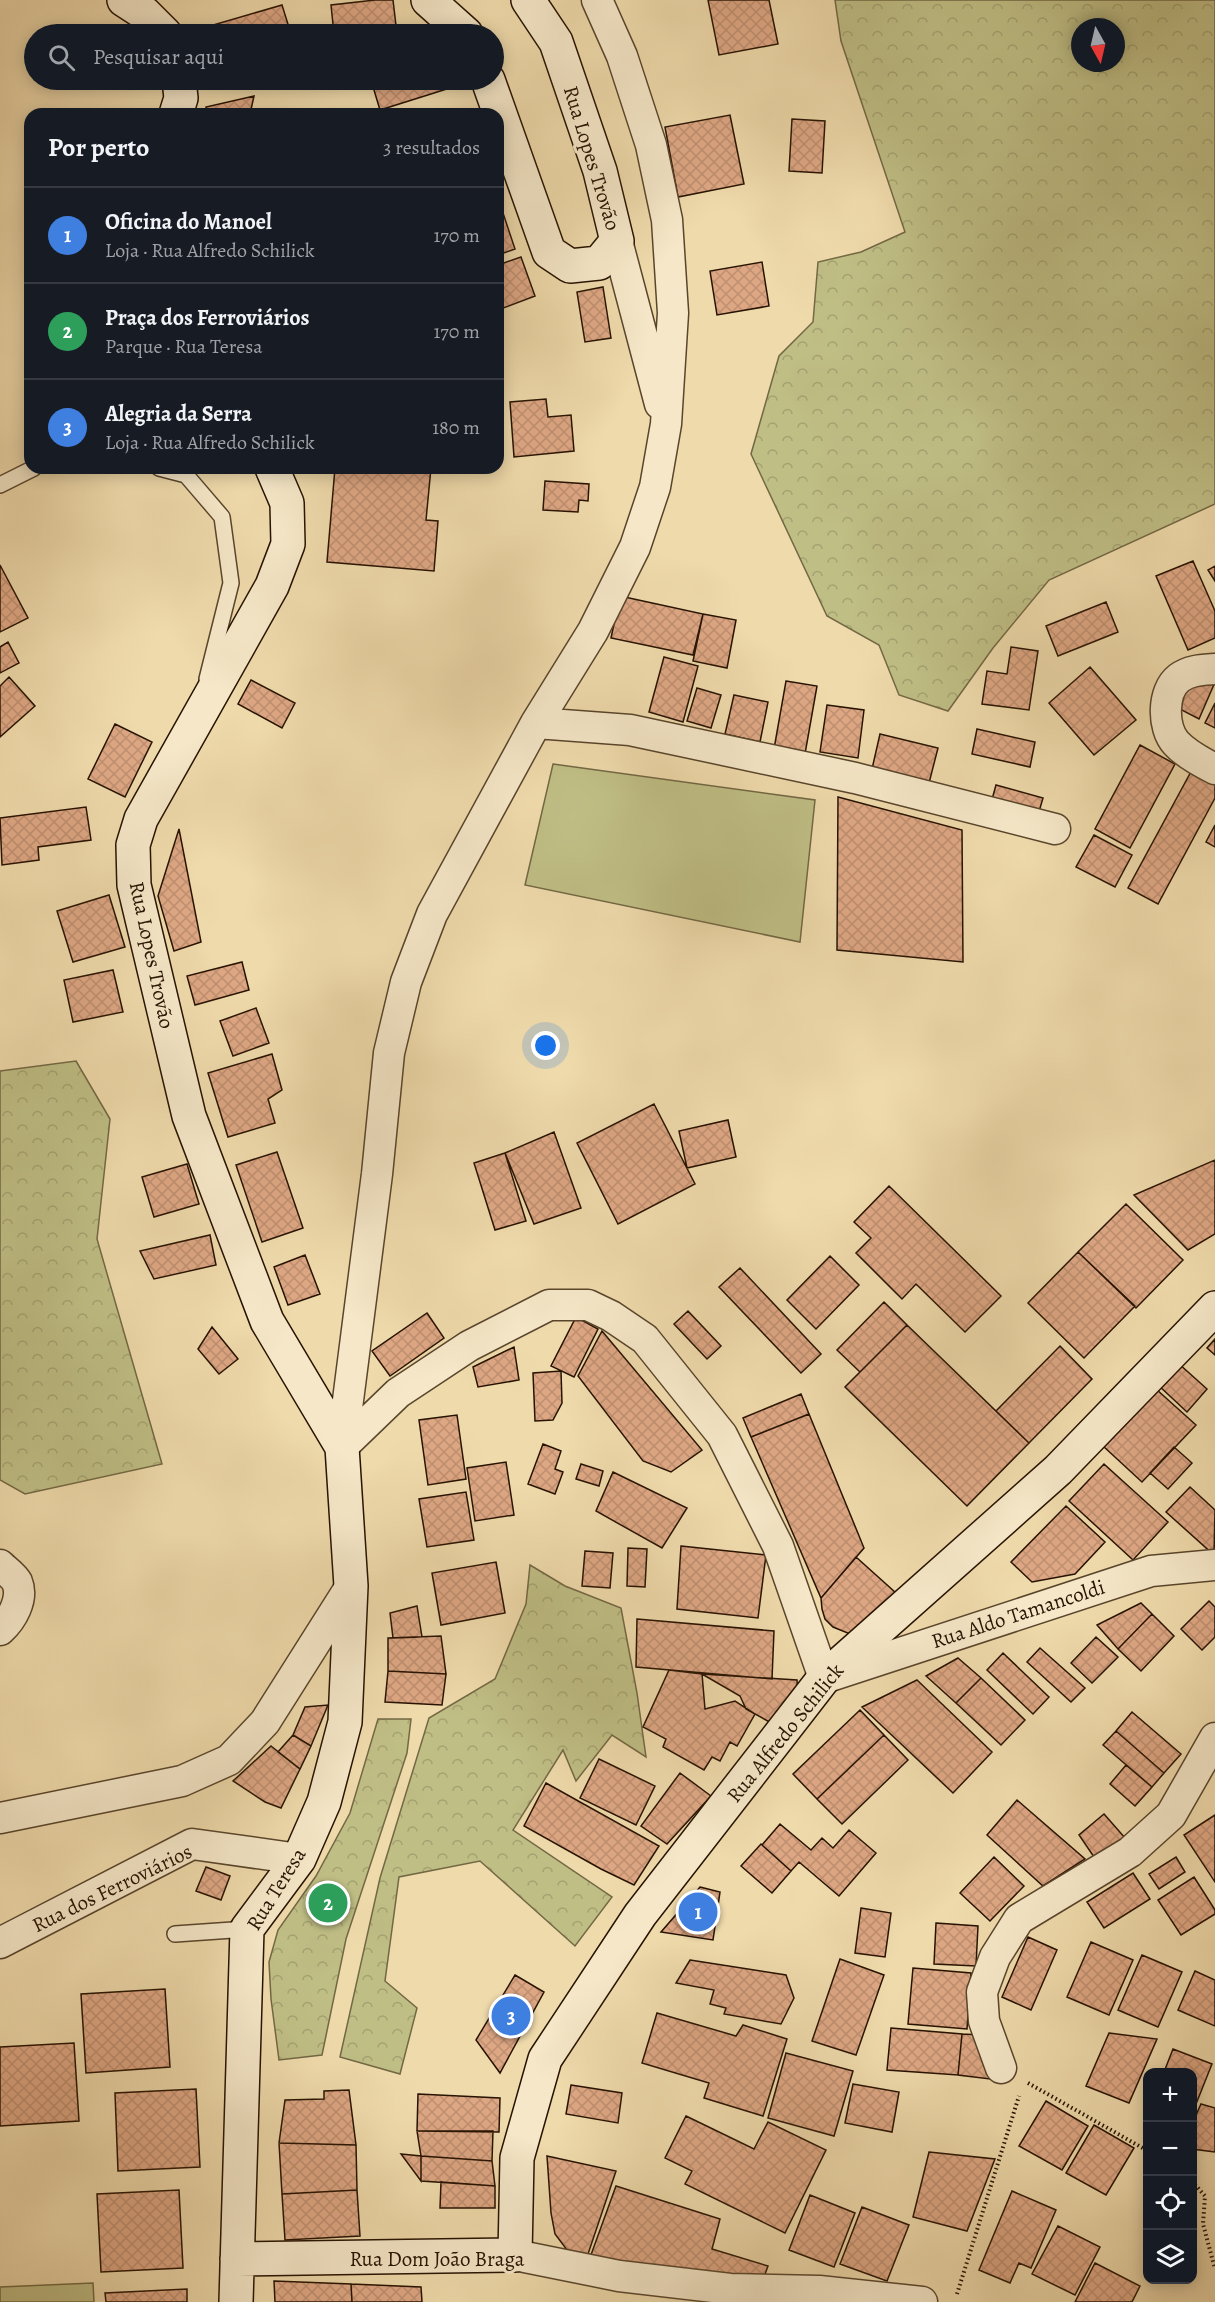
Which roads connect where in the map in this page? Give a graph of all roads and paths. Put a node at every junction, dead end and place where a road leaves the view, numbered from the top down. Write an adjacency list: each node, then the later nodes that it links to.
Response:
1 (124, 0): 5 (main road)
2 (428, 0): 6 (main road)
3 (528, 0): 12 (main road, Rua Lopes Trovão)
4 (597, 0): 13 (street)
5 (155, 24)
6 (455, 24)
7 (180, 90): 9 (main road)
8 (492, 90): 10 (main road, Rua Lopes Trovão)
9 (178, 108)
10 (499, 108)
11 (504, 123): 12 (main road, Rua Lopes Trovão)
12 (617, 241): 13 (street)
13 (666, 424): 19 (street)
14 (24, 473): 17 (lane)
15 (182, 474): 20 (lane)
16 (275, 474): 20 (main road, Rua Lopes Trovão)
17 (0, 486)
18 (1215, 669): 21 (street)
19 (536, 723): 22 (street); 24 (street)
20 (195, 725): 24 (main road, Rua Lopes Trovão)
21 (1215, 769)
22 (1056, 829)
23 (1215, 1308): 29 (main road, Rua Alfredo Schilick)
24 (342, 1447): 27 (main road, Rua Teresa); 29 (street)
25 (0, 1565): 28 (street)
26 (1215, 1565): 29 (street, Rua Aldo Tamancoldi)
27 (351, 1586): 31 (street); 32 (main road, Rua Teresa)
28 (0, 1630)
29 (824, 1678): 39 (main road, Rua Alfredo Schilick)
30 (1215, 1738): 36 (street)
31 (0, 1818)
32 (298, 1859): 33 (main road, Rua Teresa); 35 (street, Rua dos Ferroviários)
33 (247, 1929): 34 (lane); 40 (main road, Rua Teresa)
34 (176, 1934)
35 (0, 1943)
36 (1001, 2068): 37 (path); 43 (path)
37 (1143, 2148)
38 (1197, 2187): 41 (path)
39 (515, 2255): 40 (main road, Rua Dom João Braga); 42 (street, Rua Dom João Braga)
40 (237, 2259): 44 (main road, Rua Teresa)
41 (1215, 2269)
42 (730, 2289): 45 (street); 46 (street, Rua Dom João Braga)
43 (957, 2294)
44 (236, 2302)
45 (758, 2302)
46 (922, 2302)

